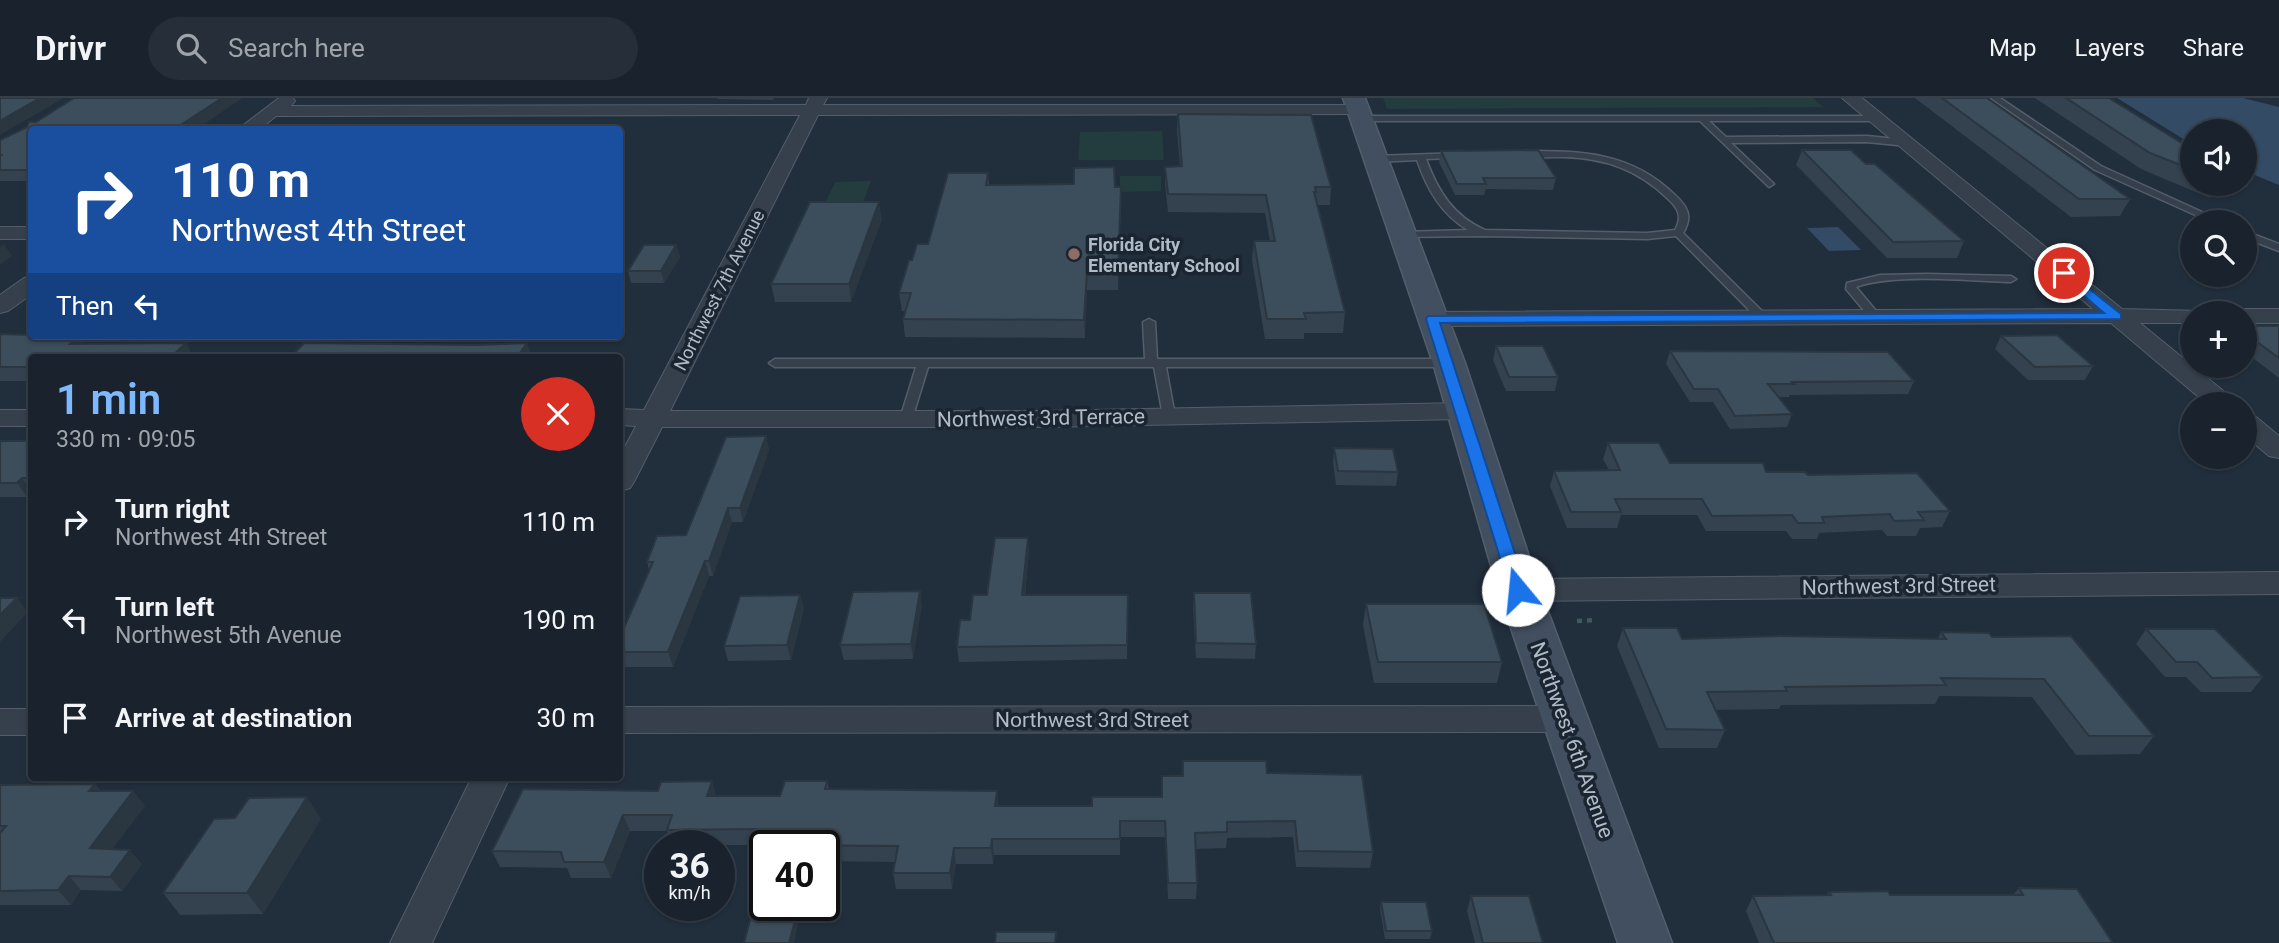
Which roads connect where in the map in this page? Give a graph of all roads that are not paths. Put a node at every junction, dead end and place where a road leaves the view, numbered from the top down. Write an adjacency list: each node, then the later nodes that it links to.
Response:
1 (290, 98): 6 (street)
2 (1851, 98): 7 (street)
3 (1995, 98): 17 (lane)
4 (815, 104): 5 (street); 6 (street); 46 (street, Northwest 7th Avenue)
5 (1357, 108): 8 (lane); 15 (street, Northwest 6th Avenue)
6 (271, 111): 9 (street)
7 (1877, 119): 8 (lane); 11 (street)
8 (1703, 120): 10 (lane)
9 (251, 126)
10 (1722, 140): 11 (lane); 16 (lane)
11 (1907, 143): 31 (street)
12 (1516, 154): 21 (lane)
13 (1474, 155): 14 (lane)
14 (1421, 158): 15 (lane); 20 (lane)
15 (1375, 159): 22 (street, Northwest 6th Avenue)
16 (1769, 184)
17 (2192, 210)
18 (0, 233): 19 (street)
19 (28, 233)
20 (1483, 233): 21 (lane); 22 (lane)
21 (1678, 233): 32 (lane)
22 (1403, 235): 34 (street, Northwest 6th Avenue)
23 (2257, 239): 24 (lane)
24 (2279, 248)
25 (2011, 279): 33 (lane)
26 (28, 286): 27 (street)
27 (0, 306)
28 (2180, 316): 31 (street)
29 (2257, 316): 30 (street)
30 (2279, 316)
31 (2116, 317): 33 (street); 40 (street)
32 (1763, 318): 33 (street); 34 (street)
33 (1876, 318)
34 (1433, 319): 39 (street, Northwest 6th Avenue)
35 (1149, 322): 38 (lane)
36 (775, 363): 37 (lane)
37 (923, 363): 38 (lane); 47 (lane)
38 (1155, 363): 39 (lane); 42 (lane)
39 (1449, 363): 41 (street, Northwest 6th Avenue)
40 (2208, 392)
41 (1463, 411): 42 (street, Northwest 3rd Terrace); 52 (street, Northwest 6th Avenue)
42 (1168, 416): 47 (street, Northwest 3rd Terrace)
43 (623, 417): 46 (street, Northwest 3rd Terrace)
44 (0, 418): 45 (street)
45 (28, 418)
46 (652, 418): 47 (street, Northwest 3rd Terrace); 50 (street, Northwest 7th Avenue)
47 (906, 419)
48 (2257, 432): 49 (street)
49 (2279, 450)
50 (623, 476)
51 (2279, 583): 52 (street, Northwest 3rd Street)
52 (1518, 590): 53 (street, Northwest 6th Avenue)
53 (1565, 719): 54 (street, Northwest 3rd Street); 59 (street, Northwest 6th Avenue)
54 (623, 720)
55 (0, 722): 56 (street)
56 (28, 722)
57 (489, 781): 58 (street)
58 (411, 943)
59 (1645, 943)

